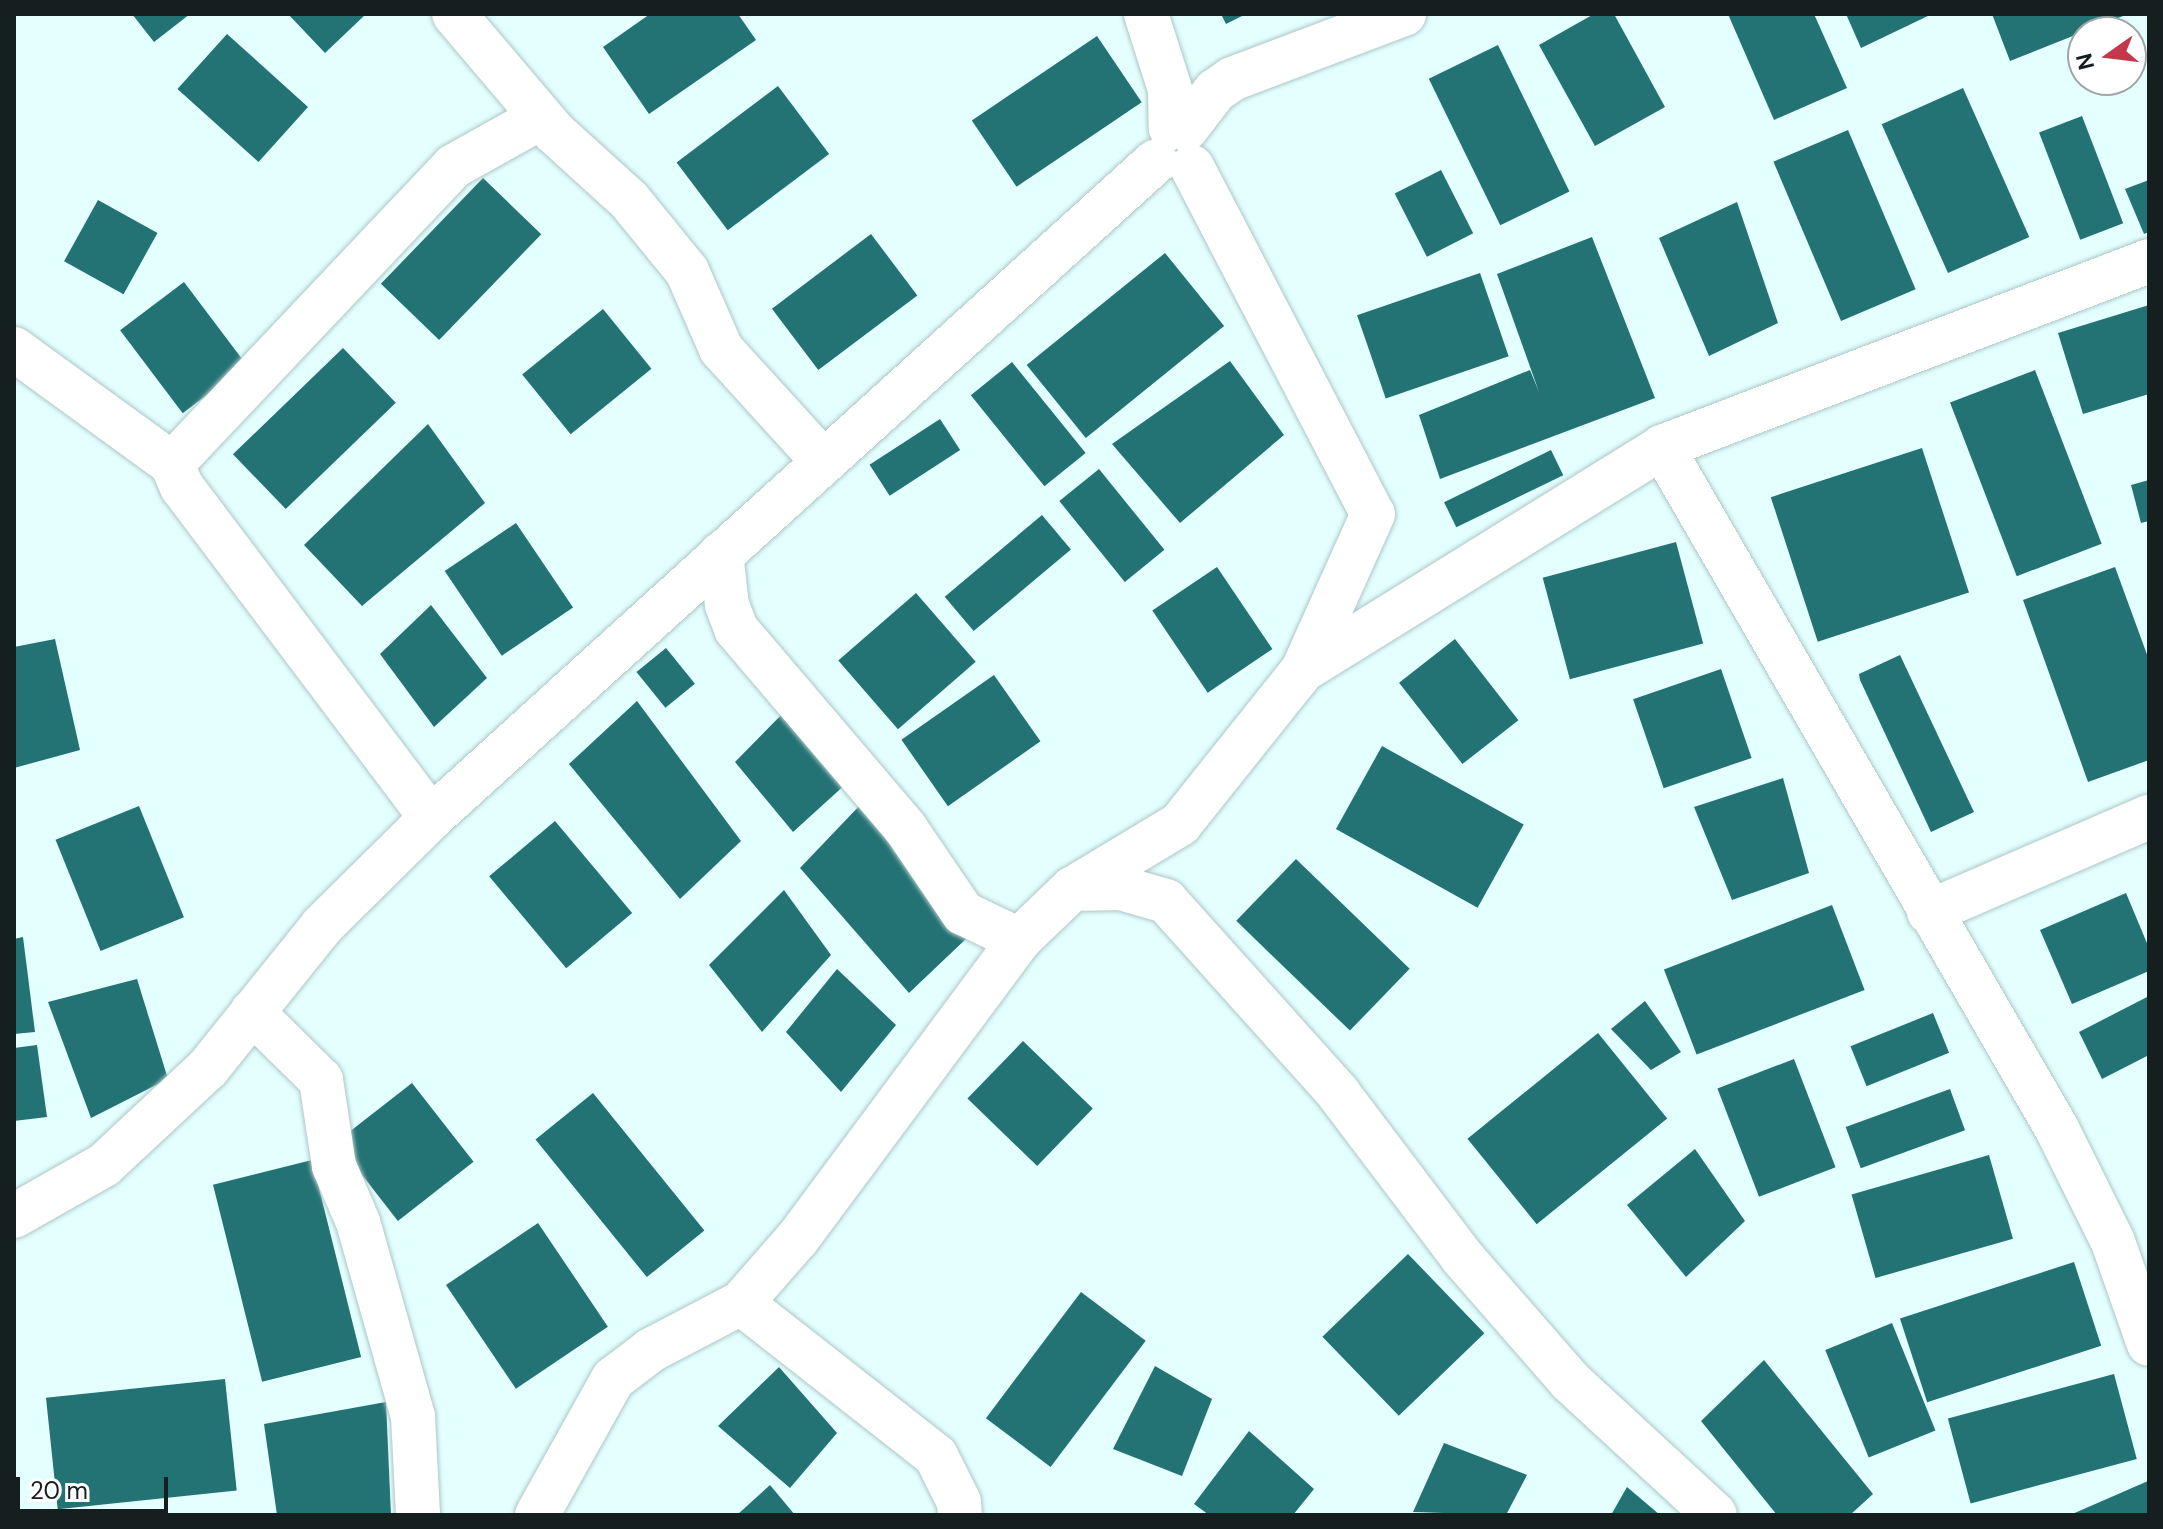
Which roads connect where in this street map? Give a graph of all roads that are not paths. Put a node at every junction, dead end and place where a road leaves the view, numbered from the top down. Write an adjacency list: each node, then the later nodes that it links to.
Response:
1 (454, 14): 4 (street)
2 (1146, 14): 5 (street)
3 (1404, 14): 5 (street)
4 (540, 118): 9 (street); 10 (street)
5 (1176, 146): 9 (street); 12 (street)
6 (2149, 261): 8 (street)
7 (14, 349): 10 (street)
8 (1662, 447): 12 (street); 16 (street)
9 (823, 461): 11 (street)
10 (172, 464): 14 (street)
11 (721, 554): 14 (street); 17 (street)
12 (1303, 670): 15 (street)
13 (2149, 817): 16 (street)
14 (431, 818): 18 (street)
15 (1072, 889): 17 (street); 25 (street)
16 (1929, 912): 21 (street)
17 (1019, 940): 20 (street)
18 (252, 1012): 19 (street); 22 (street)
19 (14, 1216)
20 (741, 1303): 23 (street); 24 (street)
21 (2149, 1344)
22 (418, 1515)
23 (537, 1515)
24 (960, 1515)
25 (1715, 1515)

